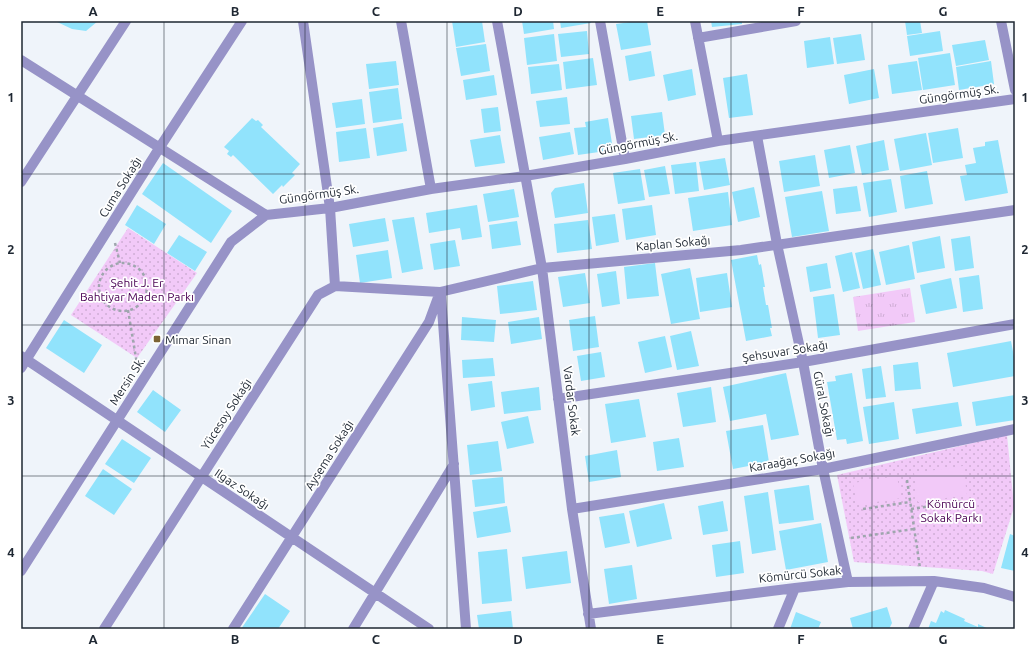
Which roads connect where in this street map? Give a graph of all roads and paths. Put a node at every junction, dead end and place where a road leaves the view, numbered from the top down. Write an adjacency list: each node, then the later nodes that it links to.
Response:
1 (126, 21): 13 (street)
2 (242, 21): 17 (street, Cuma Sokağı)
3 (303, 21): 22 (street)
4 (401, 21): 21 (street)
5 (497, 21): 19 (street, Vardar Sokak)
6 (600, 21): 18 (street)
7 (695, 21): 10 (street)
8 (796, 21): 10 (street)
9 (1001, 21): 12 (street)
10 (698, 38): 16 (street)
11 (21, 60): 13 (street)
12 (1015, 90)
13 (77, 96): 17 (street); 20 (street)
14 (1015, 99): 15 (street, Güngörmüş Sk.)
15 (757, 136): 16 (street, Güngörmüş Sk.); 25 (street, Güral Sokağı)
16 (718, 141): 18 (street, Güngörmüş Sk.)
17 (160, 147): 24 (street); 31 (street, Cuma Sokağı)
18 (625, 159): 19 (street, Güngörmüş Sk.)
19 (525, 176): 21 (street, Güngörmüş Sk.); 26 (street, Vardar Sokak)
20 (21, 182)
21 (431, 189): 22 (street, Güngörmüş Sk.)
22 (330, 208): 24 (street, Güngörmüş Sk.); 27 (street)
23 (1015, 210): 25 (street, Kaplan Sokağı)
24 (266, 215): 33 (street, Mersin Sk.)
25 (777, 244): 26 (street, Kaplan Sokağı); 32 (street, Güral Sokağı)
26 (542, 268): 28 (street, Kaplan Sokağı); 34 (street, Vardar Sokak)
27 (334, 286): 28 (street, Kaplan Sokağı); 39 (street, Yücesoy Sokağı)
28 (440, 292): 37 (street); 47 (street, Aysema Sokağı)
29 (128, 310): 29 (path); 33 (path)
30 (1015, 324): 32 (street, Şehsuvar Sokağı)
31 (23, 361): 35 (street, Ilgaz Sokağı)
32 (803, 362): 34 (street, Şehsuvar Sokağı); 38 (street, Güral Sokağı)
33 (141, 384): 35 (street, Mersin Sk.)
34 (558, 399): 43 (street, Vardar Sokak)
35 (117, 420): 39 (street, Ilgaz Sokağı); 49 (street, Mersin Sk.)
36 (1015, 429): 38 (street, Karaağaç Sokağı)
37 (454, 464): 54 (street); 61 (street)
38 (823, 469): 43 (street, Karaağaç Sokağı); 48 (street, Güral Sokağı)
39 (201, 477): 47 (street, Ilgaz Sokağı); 57 (street, Yücesoy Sokağı)
40 (907, 480): 42 (path)
41 (964, 501): 45 (path)
42 (910, 502): 44 (path); 45 (path)
43 (572, 509): 56 (street, Vardar Sokak)
44 (863, 509)
45 (911, 509): 46 (path)
46 (914, 529): 48 (path); 50 (path)
47 (292, 538): 54 (street, Ilgaz Sokağı); 58 (street, Aysema Sokağı)
48 (839, 540): 52 (street, Güral Sokağı)
49 (21, 571)
50 (922, 581): 51 (street, Kömürcü Sokak); 52 (street, Kömürcü Sokak)
51 (934, 581): 55 (street, Kömürcü Sokak); 64 (street)
52 (848, 582): 53 (street, Kömürcü Sokak)
53 (794, 588): 56 (street, Kömürcü Sokak); 63 (street)
54 (375, 593): 59 (street); 60 (street, Ilgaz Sokağı)
55 (1015, 597)
56 (588, 614): 62 (street, Vardar Sokak)
57 (104, 629)
58 (232, 629)
59 (353, 629)
60 (429, 629)
61 (466, 629)
62 (591, 629)
63 (778, 629)
64 (913, 629)

